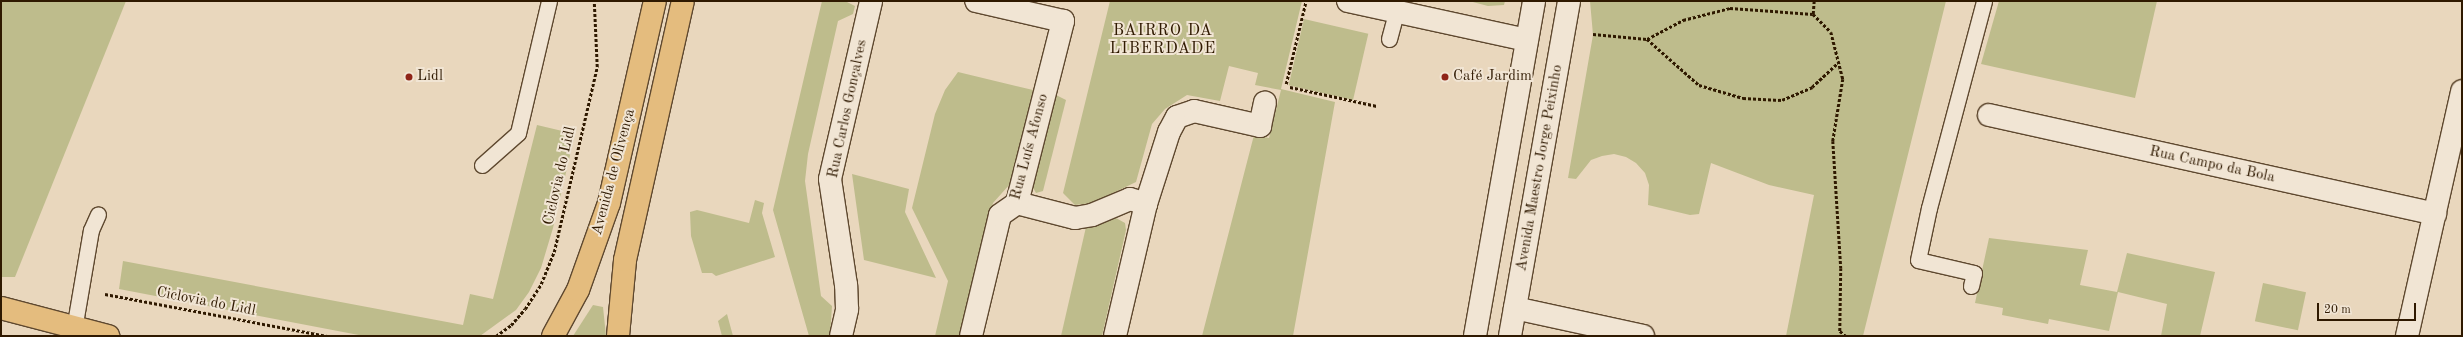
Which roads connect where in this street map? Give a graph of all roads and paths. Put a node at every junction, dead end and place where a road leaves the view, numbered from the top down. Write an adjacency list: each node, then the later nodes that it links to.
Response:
1 (549, 1): 24 (lane)
2 (594, 1): 36 (path, Ciclovia do Lidl)
3 (655, 1): 37 (main road, Avenida de Olivença)
4 (683, 1): 38 (main road, Avenida de Olivença)
5 (871, 1): 39 (street, Rua Carlos Gonçalves)
6 (976, 1): 25 (street, Rua Luís Afonso)
7 (1306, 1): 22 (path)
8 (1348, 1): 13 (street)
9 (1534, 1): 18 (street)
10 (1570, 1): 15 (street, Avenida Maestro Jorge Peixinho)
11 (1814, 1): 14 (path)
12 (1984, 1): 29 (lane)
13 (1396, 13): 16 (lane); 18 (street)
14 (1813, 14): 17 (path); 19 (path)
15 (1564, 30): 17 (path); 32 (street, Avenida Maestro Jorge Peixinho)
16 (1389, 39)
17 (1647, 39): 19 (path)
18 (1527, 40): 42 (street)
19 (1839, 62): 45 (path)
20 (2462, 91): 28 (street)
21 (1265, 103): 26 (street)
22 (1377, 106)
23 (1989, 115): 28 (street, Rua Campo da Bola)
24 (482, 165)
25 (1017, 203): 26 (street); 40 (street, Rua Luís Afonso)
26 (1146, 204): 41 (street)
27 (98, 214): 30 (lane)
28 (2435, 214): 46 (street)
29 (1971, 286)
30 (80, 289): 33 (lane); 35 (path, Ciclovia do Lidl)
31 (1, 308): 33 (main road)
32 (1515, 308): 43 (street, Avenida Maestro Jorge Peixinho); 44 (street)
33 (74, 329): 34 (main road)
34 (108, 336)
35 (327, 336)
36 (496, 336)
37 (553, 336)
38 (618, 336)
39 (841, 336)
40 (971, 336)
41 (1115, 336)
42 (1475, 336)
43 (1510, 336)
44 (1643, 336)
45 (1846, 336)
46 (2407, 336)

